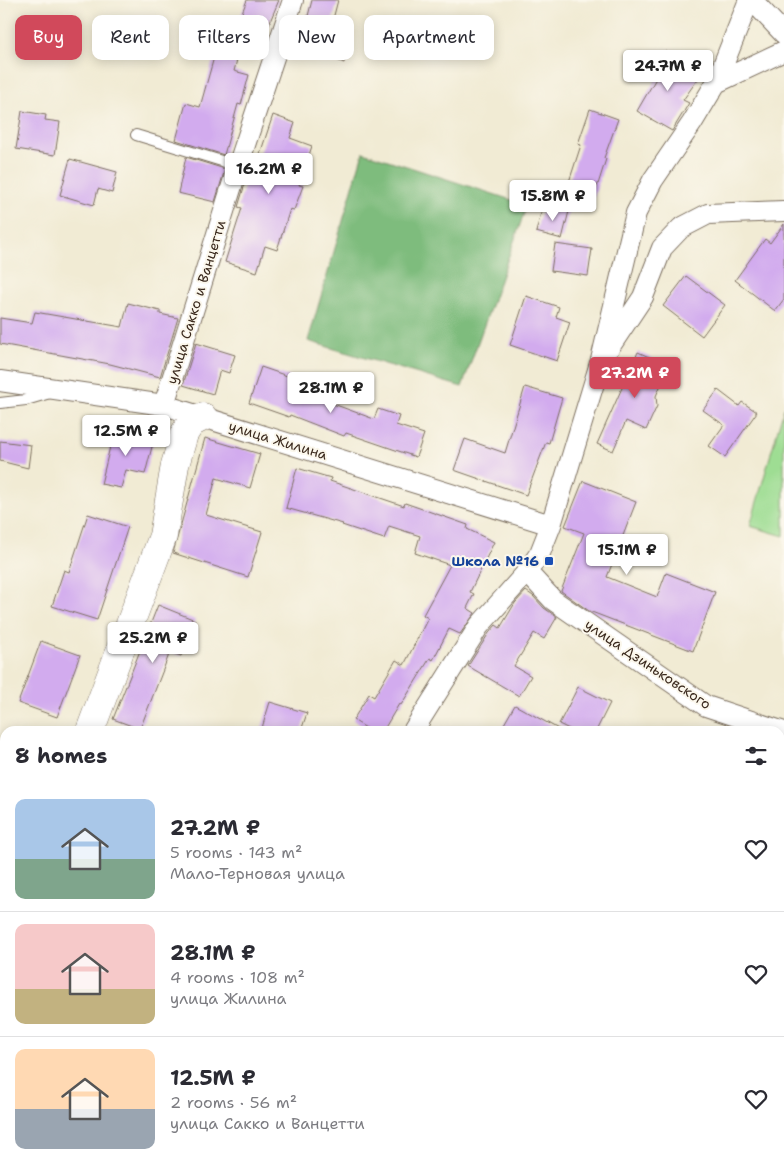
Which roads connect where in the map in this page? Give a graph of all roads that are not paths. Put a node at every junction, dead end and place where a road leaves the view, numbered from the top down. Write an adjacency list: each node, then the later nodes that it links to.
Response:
1 (293, 0): 7 (street, улица Сакко и Ванцетти)
2 (750, 0): 3 (street); 5 (street)
3 (784, 34)
4 (784, 51): 5 (street)
5 (716, 83): 9 (street)
6 (136, 135): 7 (lane)
7 (238, 166): 13 (street, улица Сакко и Ванцетти)
8 (784, 211): 9 (street)
9 (601, 360): 15 (street)
10 (0, 381): 11 (street, улица Жилина)
11 (60, 390): 12 (lane); 13 (street, улица Жилина)
12 (0, 403)
13 (164, 405): 14 (street, улица Жилина)
14 (203, 417): 15 (street, улица Жилина); 17 (street)
15 (551, 525): 16 (street)
16 (527, 572): 18 (street); 19 (street, улица Дзиньковского)
17 (92, 726)
18 (416, 726)
19 (766, 726)

